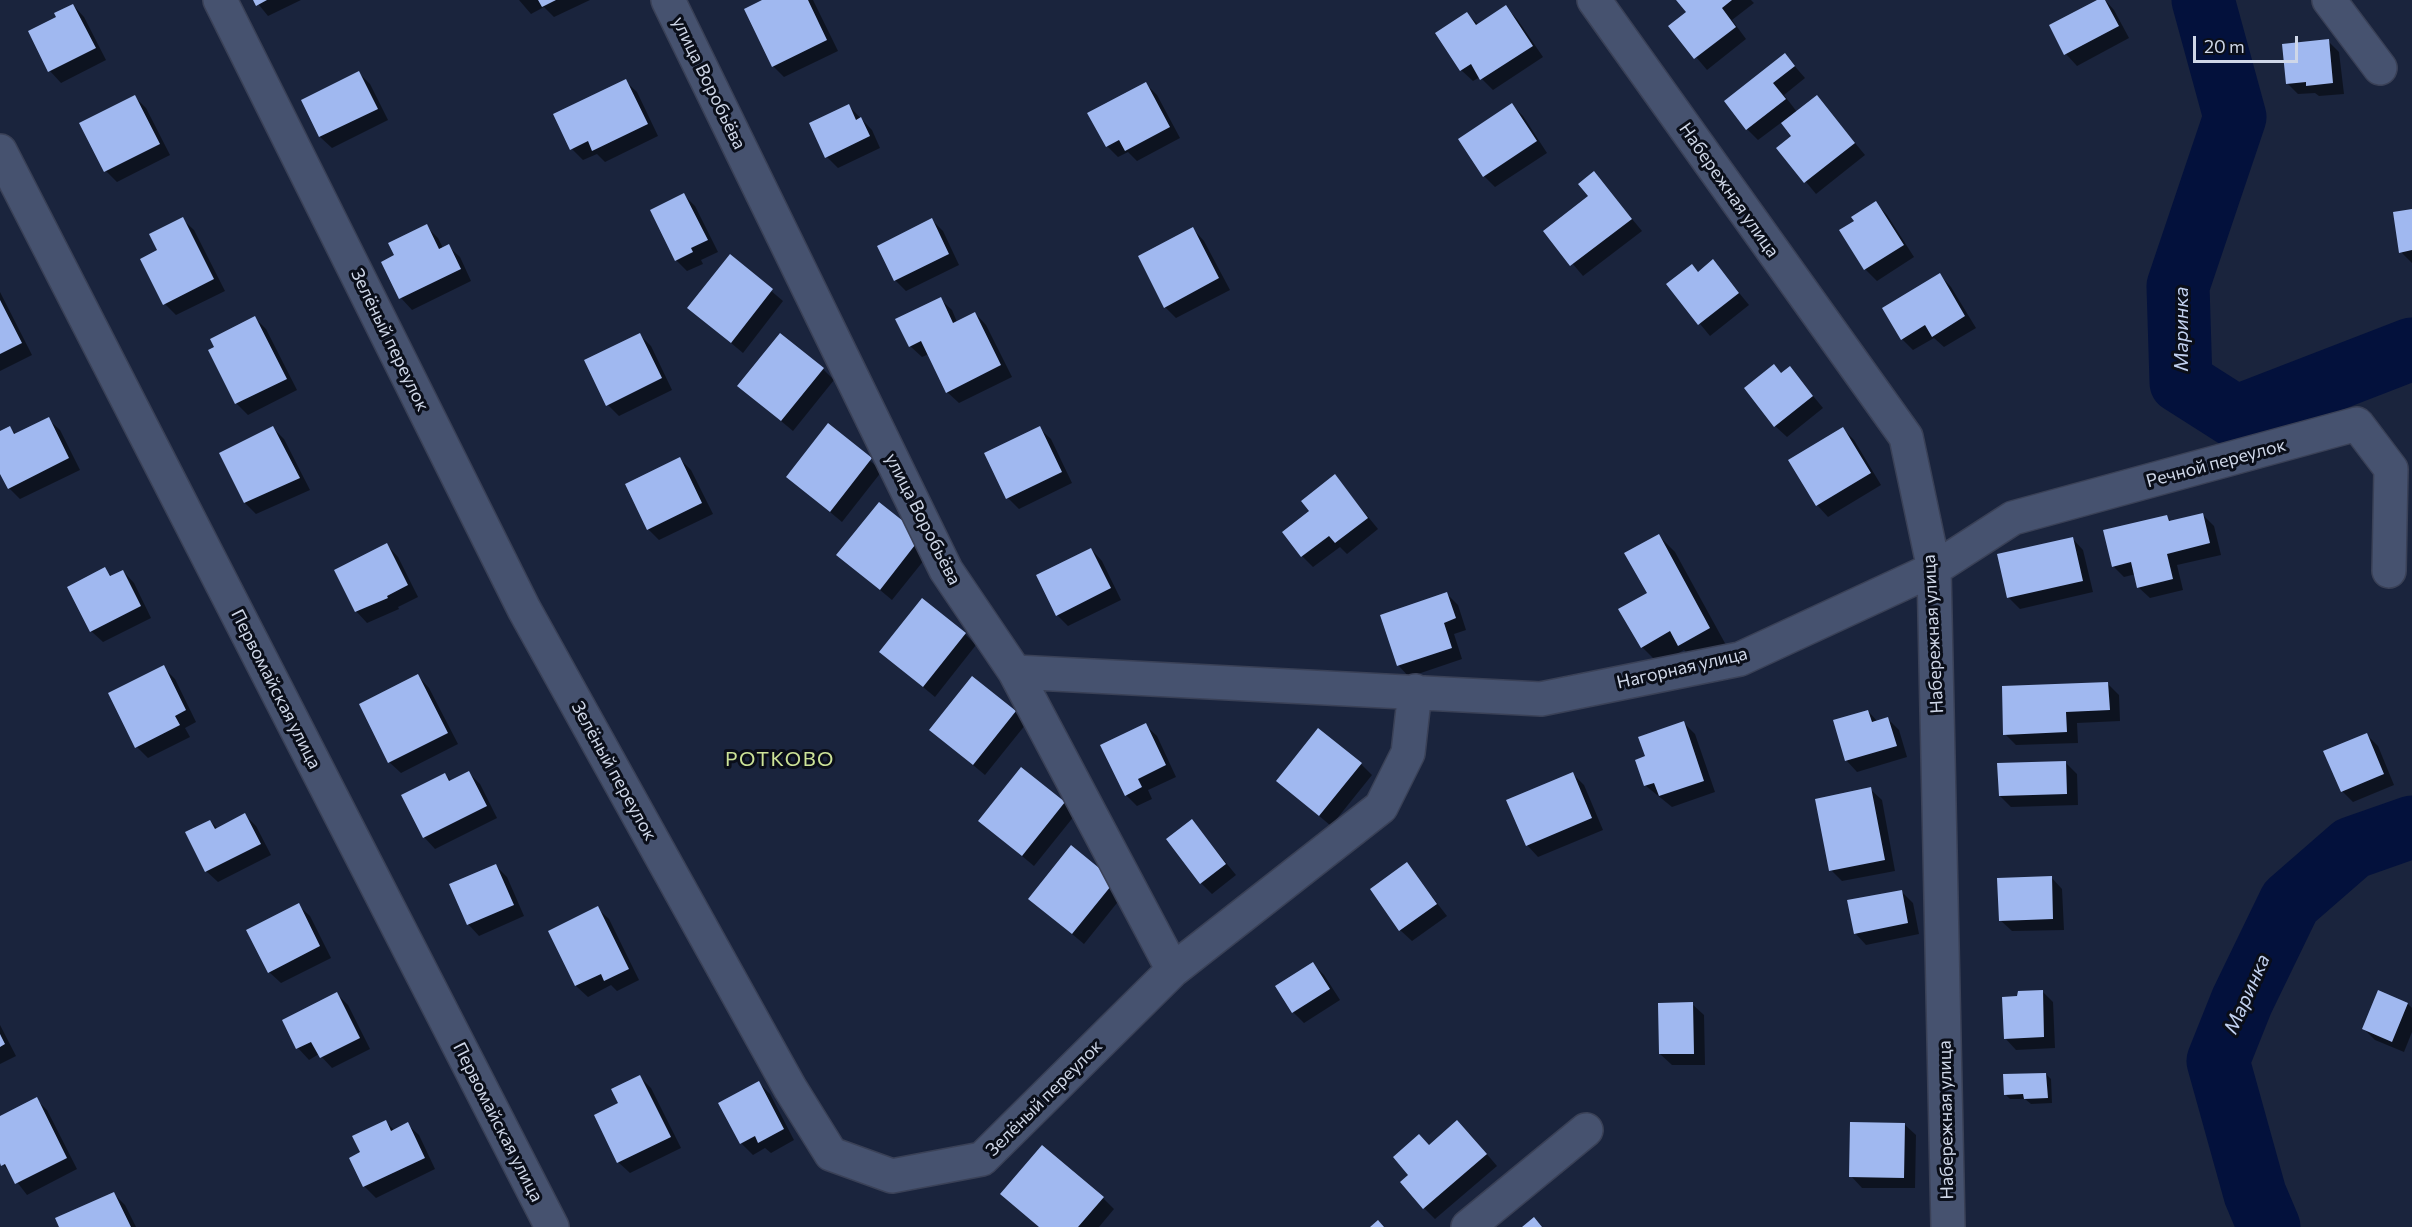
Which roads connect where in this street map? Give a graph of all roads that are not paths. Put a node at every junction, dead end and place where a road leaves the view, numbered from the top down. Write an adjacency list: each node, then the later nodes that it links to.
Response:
1 (220, 0): 11 (street, Зелёный переулок)
2 (668, 0): 9 (street, улица Воробьёва)
3 (1594, 0): 7 (street, Набережная улица)
4 (2329, 0): 5 (street)
5 (2380, 68)
6 (0, 151): 13 (street, Первомайская улица)
7 (1934, 569): 8 (street, Речной переулок); 10 (street, Нагорная улица); 15 (street, Набережная улица)
8 (2389, 571)
9 (1015, 672): 10 (street); 11 (street, улица Воробьёва)
10 (1415, 691): 11 (street, Зелёный переулок)
11 (1173, 970)
12 (1586, 1130): 14 (street)
13 (552, 1227)
14 (1468, 1227)
15 (1948, 1227)

